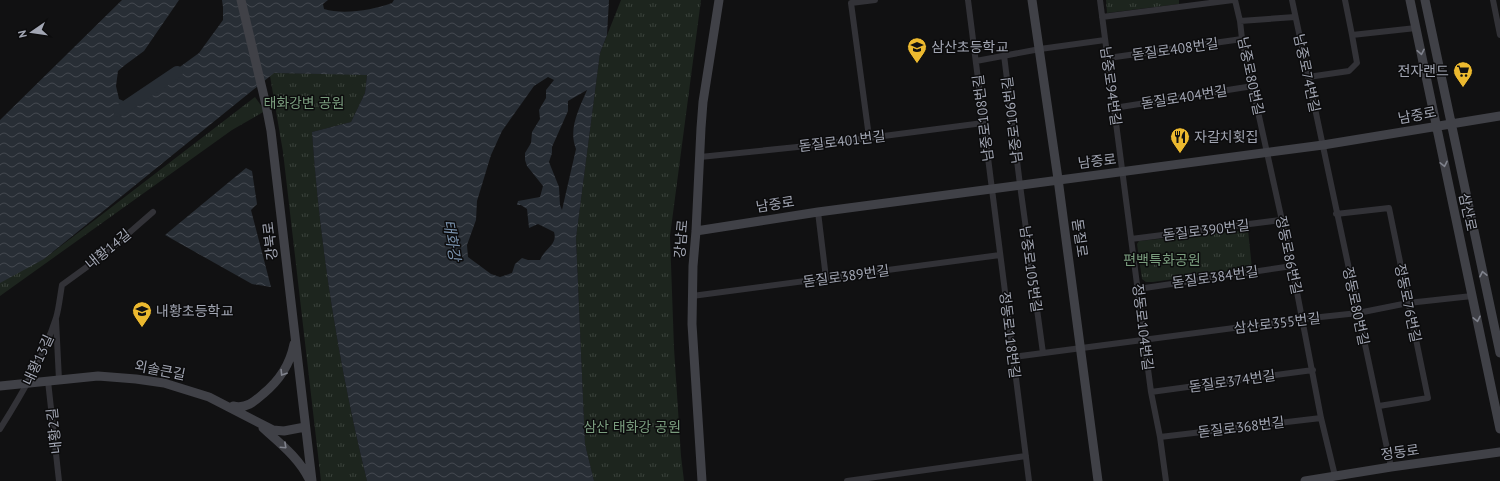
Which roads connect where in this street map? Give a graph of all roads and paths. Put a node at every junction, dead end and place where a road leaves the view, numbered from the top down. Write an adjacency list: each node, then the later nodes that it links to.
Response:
1 (241, 0): 58 (main road, 강북로)
2 (719, 0): 35 (main road, 강남로)
3 (875, 0): 32 (street)
4 (968, 0): 24 (street, 남중로108번길)
5 (1032, 0): 21 (main road, 돋질로)
6 (1100, 0): 13 (street, 남중로94번길)
7 (1234, 0): 13 (street); 15 (street, 남중로80번길)
8 (1292, 0): 14 (street, 남중로74번길)
9 (1345, 0): 17 (street)
10 (1410, 0): 16 (main road, 삼산로)
11 (1425, 0): 30 (main road, 삼산로)
12 (1493, 0): 18 (street)
13 (1102, 17): 20 (street, 남중로94번길)
14 (1295, 17): 15 (street); 25 (street, 남중로74번길)
15 (1240, 22): 19 (street, 남중로80번길)
16 (1416, 28): 17 (street); 31 (main road, 삼산로, one-way to 31)
17 (1352, 35): 25 (street)
18 (1500, 35)
19 (1242, 39): 23 (street, 돋질로408번길); 26 (street, 남중로80번길)
20 (1105, 40): 21 (street); 23 (street, 남중로94번길)
21 (1040, 49): 22 (street); 37 (main road, 돋질로)
22 (1004, 56): 24 (street); 38 (street, 남중로106번길)
23 (1108, 58): 27 (street, 남중로94번길)
24 (976, 60): 29 (street, 남중로108번길)
25 (1308, 77): 33 (street, 남중로74번길)
26 (1253, 86): 27 (street, 돋질로404번길); 34 (street, 남중로80번길)
27 (1114, 108): 36 (street, 남중로94번길)
28 (1500, 116): 30 (main road, 남중로)
29 (983, 123): 32 (street, 돋질로401번길); 39 (street, 남중로108번길)
30 (1451, 123): 31 (main road, 남중로); 55 (main road, 삼산로, one-way to 30)
31 (1436, 126): 33 (main road, 남중로); 52 (main road, 삼산로, one-way to 52)
32 (869, 137): 35 (street, 돋질로401번길)
33 (1323, 145): 34 (main road, 남중로); 42 (street, 정동로80번길)
34 (1267, 152): 36 (main road, 남중로); 43 (street, 정동로86번길)
35 (700, 157): 44 (main road, 강남로)
36 (1123, 172): 37 (main road, 남중로); 45 (street, 정동로104번길)
37 (1058, 179): 38 (main road, 남중로); 60 (main road, 돋질로)
38 (1020, 185): 39 (main road, 남중로); 61 (street, 남중로105번길)
39 (991, 189): 41 (main road, 남중로); 46 (street, 정동로118번길)
40 (153, 212): 49 (street, 내황14길)
41 (818, 212): 44 (main road, 남중로); 48 (street)
42 (1336, 214): 53 (street, 정동로76번길); 54 (street, 정동로80번길)
43 (1281, 220): 45 (street, 돋질로390번길); 47 (street, 정동로86번길)
44 (696, 230): 51 (main road, 강남로)
45 (1131, 239): 50 (street, 정동로104번길)
46 (1000, 255): 48 (street, 돋질로389번길); 63 (street, 정동로118번길)
47 (1292, 266): 50 (street, 돋질로384번길); 57 (street, 정동로86번길)
48 (826, 278): 51 (street, 돋질로389번길)
49 (62, 285): 56 (street, 내황13길)
50 (1138, 289): 59 (street, 정동로104번길)
51 (692, 296): 85 (main road, 강남로)
52 (1472, 296): 53 (street, 삼산로355번길); 76 (main road, 삼산로, one-way to 76)
53 (1408, 304): 54 (street, 삼산로355번길); 71 (street, 정동로76번길)
54 (1358, 313): 57 (street, 삼산로355번길); 71 (street, 정동로80번길)
55 (1496, 313): 62 (main road, 삼산로)
56 (56, 317): 65 (street); 67 (street, 내황13길)
57 (1302, 319): 59 (street, 삼산로355번길); 64 (street, 정동로86번길)
58 (295, 336): 70 (main road, one-way to 70); 74 (main road, 강북로)
59 (1144, 340): 60 (street, 삼산로355번길); 69 (street, 정동로104번길)
60 (1081, 348): 61 (street, 삼산로355번길); 88 (main road, 돋질로)
61 (1043, 353): 63 (street, 삼산로355번길)
62 (1500, 353)
63 (1013, 357): 79 (street, 정동로118번길)
64 (1313, 370): 69 (street, 돋질로374번길); 72 (street, 정동로86번길)
65 (59, 380): 66 (main road, 외솔큰길); 70 (main road, 외솔큰길)
66 (48, 381): 67 (main road, 외솔큰길); 83 (street, 내황2길)
67 (28, 383): 68 (main road, 외솔큰길); 75 (street, 내황13길)
68 (0, 386)
69 (1151, 392): 77 (street, 정동로104번길)
70 (227, 405): 73 (main road, 외솔큰길)
71 (1379, 406): 80 (street, 정동로80번길)
72 (1321, 418): 77 (street, 돋질로368번길); 81 (street, 정동로86번길)
73 (254, 421): 74 (main road, 외솔큰길); 84 (main road, one-way to 84)
74 (305, 427): 84 (main road, 강북로)
75 (0, 429)
76 (1500, 429)
77 (1160, 437): 89 (street, 정동로104번길)
78 (1500, 452): 80 (main road, 정동로)
79 (1026, 456): 86 (street); 87 (street, 정동로118번길)
80 (1391, 467): 81 (main road, 정동로)
81 (1335, 476): 82 (main road, 정동로)
82 (1316, 480): 90 (main road, 정동로)
83 (60, 481)
84 (311, 481)
85 (702, 481)
86 (852, 481)
87 (1029, 481)
88 (1098, 481)
89 (1166, 481)
90 (1305, 481)

